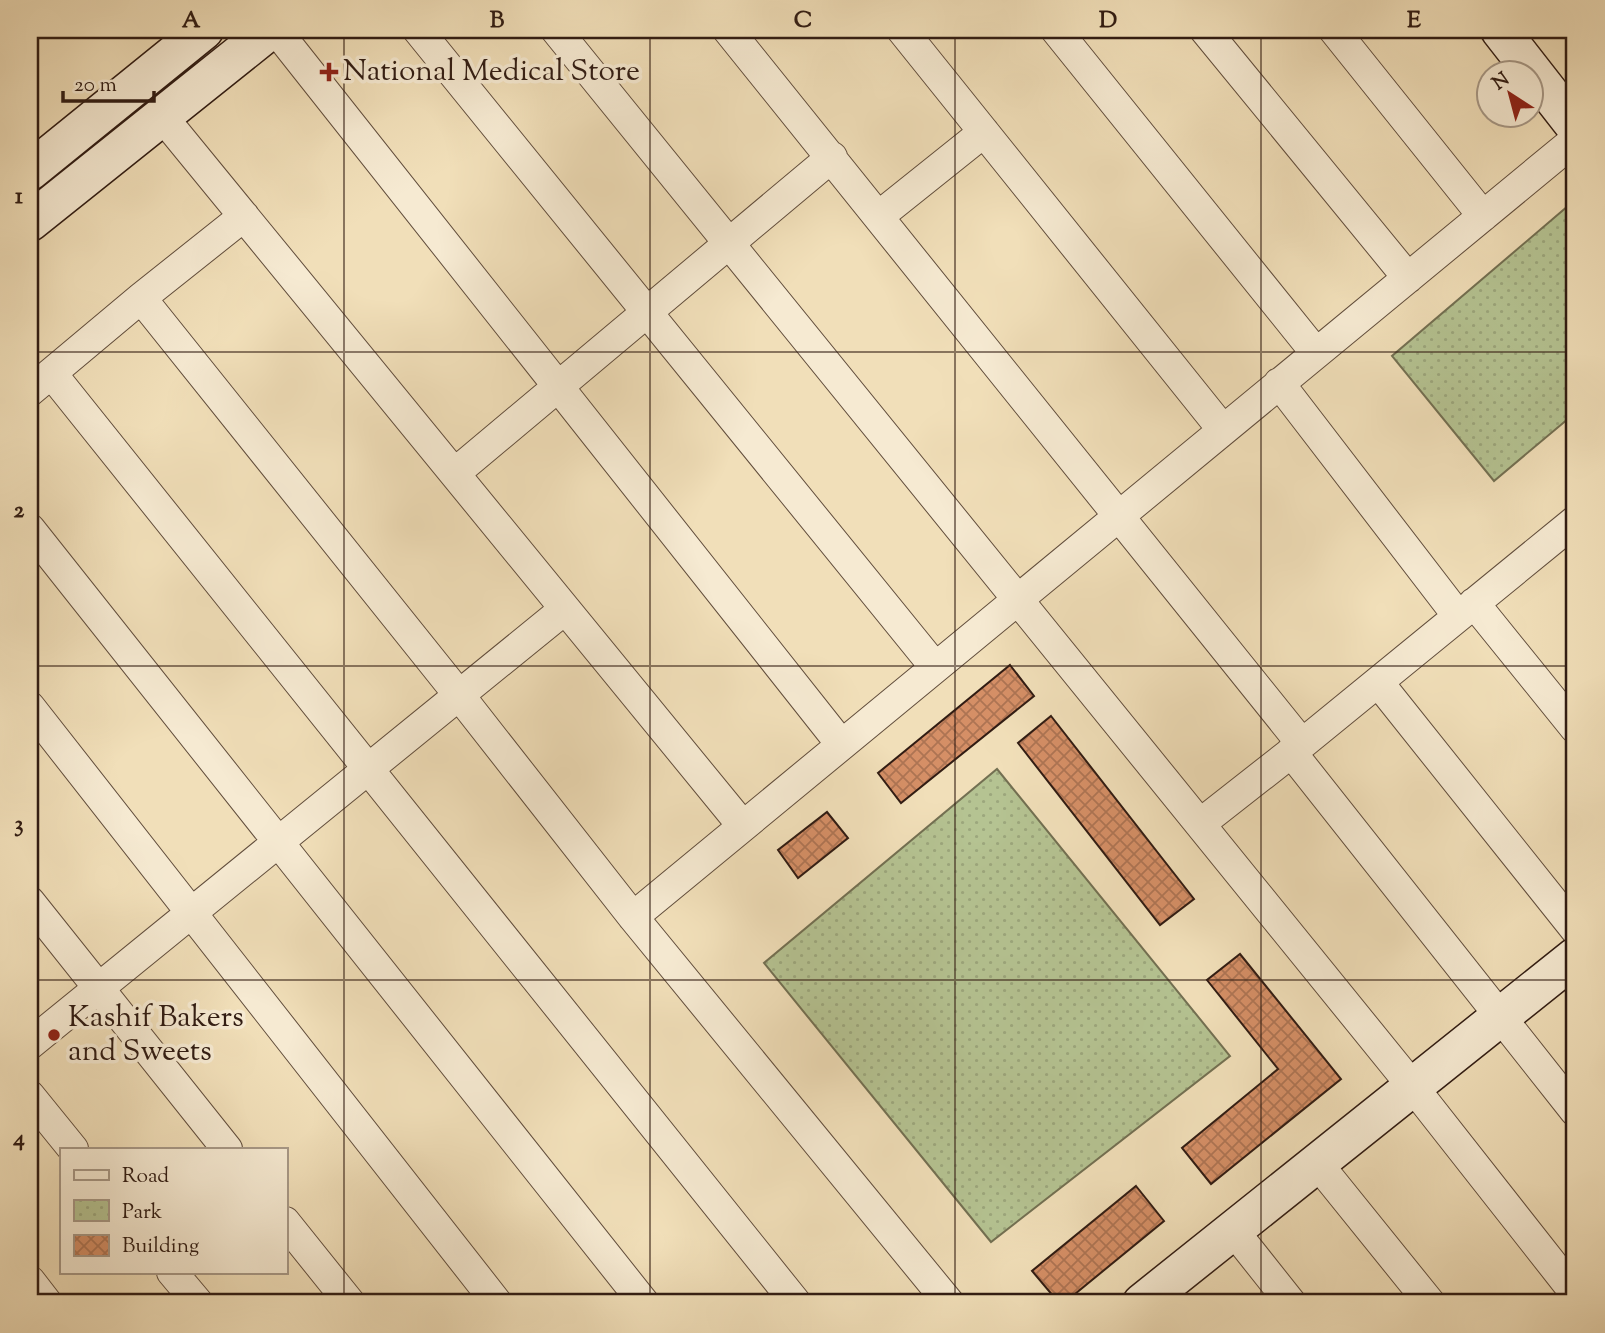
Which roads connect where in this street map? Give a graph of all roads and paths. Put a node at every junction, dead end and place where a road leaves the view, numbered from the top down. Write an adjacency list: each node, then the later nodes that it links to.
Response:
1 (204, 30): 16 (street)
2 (270, 30): 12 (street)
3 (276, 30): 28 (street)
4 (418, 30): 24 (street)
5 (556, 30): 21 (street)
6 (729, 30): 15 (street)
7 (902, 30): 14 (street)
8 (1056, 30): 25 (street)
9 (1205, 30): 22 (street)
10 (1334, 30): 19 (street)
11 (1500, 30): 13 (street)
12 (161, 115): 17 (street); 20 (street)
13 (1572, 117): 19 (street)
14 (984, 132): 18 (street); 29 (street)
15 (831, 157): 18 (street); 21 (street)
16 (30, 171)
17 (244, 216): 23 (street); 30 (street)
18 (879, 216): 31 (street)
19 (1483, 216): 22 (street)
20 (30, 222)
21 (730, 243): 24 (street); 34 (street)
22 (1408, 278): 25 (street)
23 (141, 298): 26 (street); 39 (street)
24 (646, 313): 28 (street); 37 (street)
25 (1316, 353): 27 (street)
26 (41, 383): 44 (street)
27 (1279, 383): 29 (street); 36 (street)
28 (558, 387): 30 (street); 42 (street)
29 (1223, 430): 31 (street)
30 (455, 474): 35 (street)
31 (1120, 514): 34 (street); 43 (street)
32 (1575, 521): 36 (street)
33 (30, 529): 47 (street)
34 (1017, 599): 37 (street); 45 (street)
35 (565, 609): 39 (street); 46 (street)
36 (1466, 610): 38 (street); 41 (street)
37 (935, 667): 42 (street)
38 (1378, 682): 43 (street); 51 (street)
39 (459, 695): 44 (street); 50 (street)
40 (30, 707): 49 (street)
41 (1575, 728)
42 (841, 744): 46 (street)
43 (1297, 748): 45 (street); 54 (street)
44 (369, 769): 47 (street); 73 (street)
45 (1200, 824): 56 (street)
46 (742, 825): 50 (street)
47 (278, 842): 49 (street); 72 (street)
48 (30, 902): 53 (street)
49 (190, 914): 53 (street); 71 (street)
50 (633, 917): 74 (street)
51 (1575, 929)
52 (1575, 957): 54 (street)
53 (99, 988): 55 (street); 60 (street)
54 (1501, 1017): 56 (street); 58 (street)
55 (30, 1044)
56 (1413, 1087): 61 (street); 66 (street)
57 (30, 1096): 59 (street)
58 (1575, 1111)
59 (72, 1148)
60 (226, 1148)
61 (1317, 1163): 63 (street); 76 (street)
62 (287, 1224): 70 (street)
63 (1233, 1230): 67 (street); 75 (street)
64 (174, 1274): 69 (street)
65 (30, 1282): 68 (street)
66 (1575, 1293)
67 (1145, 1302)
68 (47, 1303)
69 (198, 1303)
70 (350, 1303)
71 (497, 1303)
72 (644, 1303)
73 (796, 1303)
74 (950, 1303)
75 (1291, 1303)
76 (1430, 1303)

